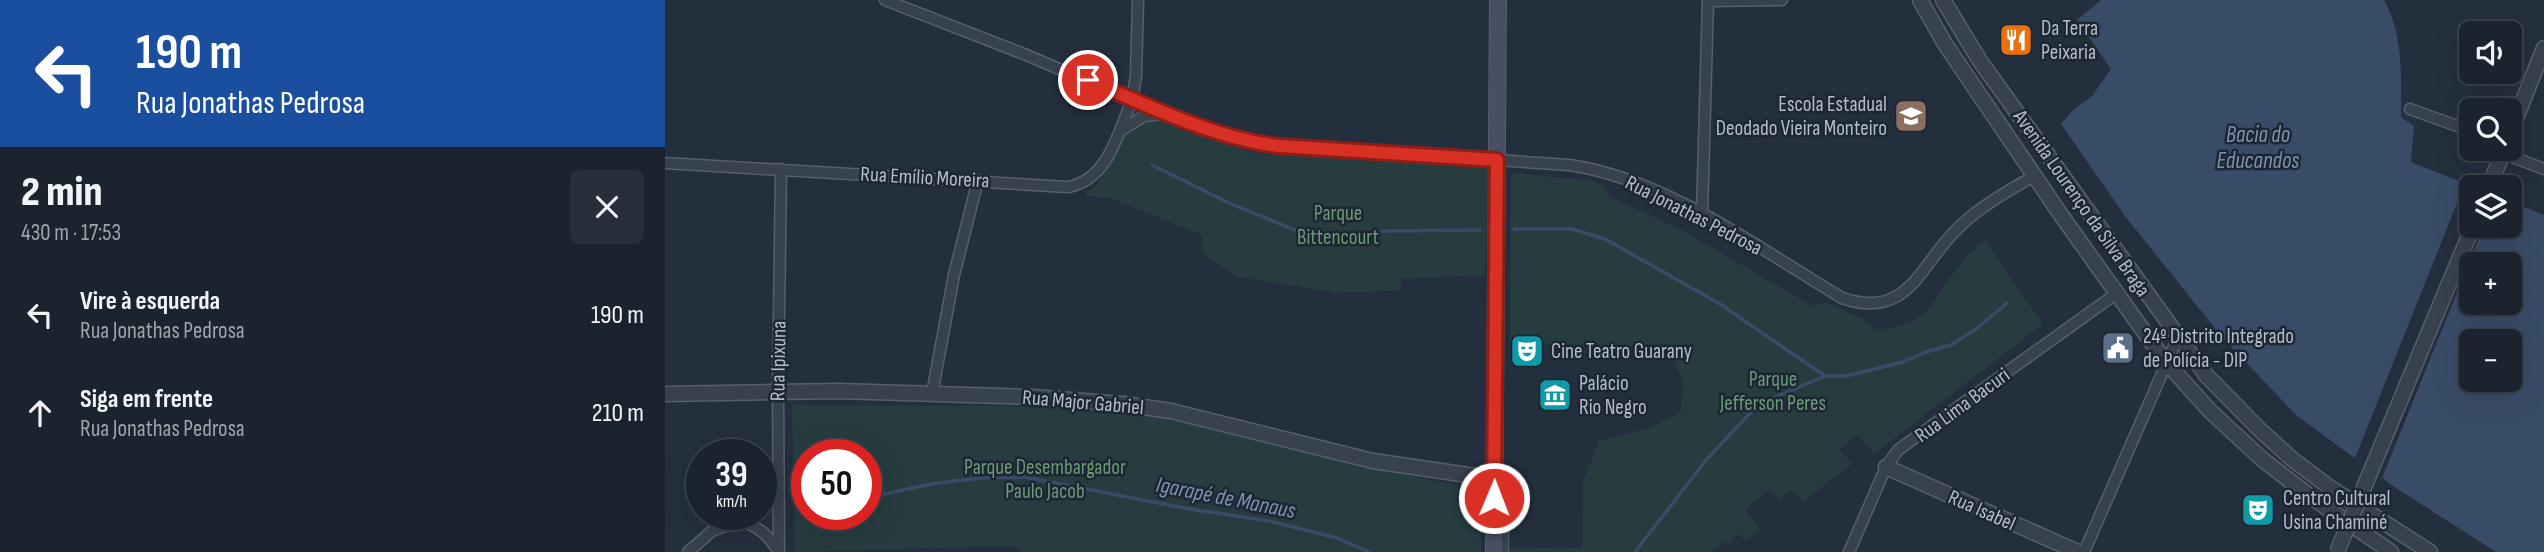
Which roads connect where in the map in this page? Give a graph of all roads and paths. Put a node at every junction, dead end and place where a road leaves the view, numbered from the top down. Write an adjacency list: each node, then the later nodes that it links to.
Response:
1 (885, 0): 9 (street, Rua Jonathas Pedrosa)
2 (1138, 0): 9 (street, Rua Emílio Moreira)
3 (1498, 0): 15 (main road)
4 (1708, 0): 5 (street); 23 (street)
5 (1782, 0)
6 (1920, 0): 20 (street, Avenida Lourenço da Silva Braga)
7 (1944, 0): 22 (street, Avenida Lourenço da Silva Braga)
8 (2544, 48): 10 (street)
9 (1134, 101): 12 (street, Rua Jonathas Pedrosa); 14 (street, Rua Emílio Moreira)
10 (2522, 103)
11 (2410, 109): 13 (street)
12 (1172, 115): 14 (street, Rua Jonathas Pedrosa); 15 (street, Rua Jonathas Pedrosa)
13 (2459, 127)
14 (1119, 132): 21 (street, Rua Emílio Moreira)
15 (1497, 160): 23 (street, Rua Jonathas Pedrosa); 33 (main road)
16 (2521, 161): 19 (street)
17 (665, 163): 18 (street, Rua Emílio Moreira)
18 (781, 169): 21 (street, Rua Emílio Moreira); 29 (street, Rua Ipixuna)
19 (2544, 170)
20 (2034, 176): 23 (street, Rua Jonathas Pedrosa); 24 (street, Avenida Lourenço da Silva Braga)
21 (978, 180): 31 (street)
22 (2080, 200): 24 (street); 27 (street, Avenida Lourenço da Silva Braga)
23 (1702, 214)
24 (2061, 215): 26 (street, Avenida Lourenço da Silva Braga)
25 (2468, 238): 46 (street, bridge)
26 (2117, 293): 28 (street, Avenida Lourenço da Silva Braga); 32 (street, Rua Lima Bacuri)
27 (2178, 337): 28 (street); 48 (street, Avenida Lourenço da Silva Braga)
28 (2165, 362): 45 (street); 47 (street, Avenida Lourenço da Silva Braga)
29 (778, 390): 30 (street, Rua Major Gabriel); 31 (street, Rua Major Gabriel); 34 (street, Rua Ipixuna)
30 (665, 394)
31 (932, 394): 33 (street, Rua Major Gabriel)
32 (1886, 467): 43 (street, Rua Lima Bacuri); 44 (street, Rua Isabel)
33 (1495, 476): 41 (main road)
34 (779, 486): 35 (street); 40 (street, Rua Ipixuna)
35 (777, 488)
36 (1505, 499): 42 (street)
37 (715, 530): 39 (street)
38 (762, 530): 40 (street)
39 (688, 552)
40 (779, 552)
41 (1494, 552)
42 (1504, 552)
43 (1849, 552)
44 (2078, 552)
45 (2084, 552)
46 (2337, 552)
47 (2391, 552)
48 (2430, 552)

